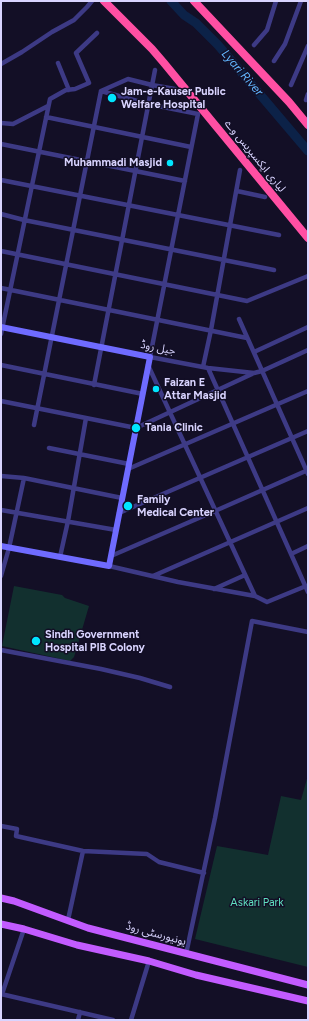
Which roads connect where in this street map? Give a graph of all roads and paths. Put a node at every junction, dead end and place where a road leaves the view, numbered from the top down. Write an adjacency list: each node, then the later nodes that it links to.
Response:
1 (92, 1): 10 (street)
2 (104, 1): 46 (highway, لیاری ایکسپریس وے)
3 (194, 1): 24 (highway)
4 (276, 1): 7 (street)
5 (302, 1): 9 (street)
6 (97, 33): 16 (street)
7 (254, 46)
8 (308, 46): 14 (street)
9 (274, 61)
10 (1, 64)
11 (58, 64): 16 (street)
12 (155, 70): 13 (street)
13 (152, 85): 15 (street); 17 (street); 20 (street)
14 (291, 85)
15 (175, 89)
16 (70, 90): 21 (street)
17 (101, 91): 20 (street); 25 (street)
18 (308, 94): 19 (street)
19 (306, 100)
20 (148, 104): 26 (street); 28 (street)
21 (48, 106): 22 (street); 23 (street)
22 (46, 117): 25 (street); 29 (street)
23 (1, 122)
24 (308, 125)
25 (94, 127): 26 (street); 30 (street)
26 (142, 137): 28 (street); 32 (street)
27 (1, 144): 29 (street)
28 (191, 148): 34 (street)
29 (39, 151): 30 (street); 35 (street)
30 (87, 161): 32 (street); 37 (street)
31 (240, 170): 36 (street)
32 (135, 171): 34 (street); 39 (street)
33 (1, 180): 35 (street)
34 (185, 181): 41 (street)
35 (32, 186): 37 (street); 42 (street)
36 (237, 191): 38 (street); 43 (street)
37 (80, 195): 39 (street); 44 (street)
38 (264, 197)
39 (129, 205): 41 (street); 47 (street)
40 (1, 214): 42 (street)
41 (178, 215): 43 (street); 48 (street)
42 (24, 220): 44 (street); 50 (street)
43 (231, 225): 45 (street); 51 (street)
44 (73, 230): 47 (street); 52 (street)
45 (279, 235)
46 (308, 238)
47 (122, 240): 48 (street); 54 (street)
48 (171, 249): 51 (street); 56 (street)
49 (1, 251): 50 (street)
50 (17, 255): 52 (street); 58 (street)
51 (223, 260): 53 (street); 59 (street)
52 (66, 264): 54 (street); 60 (street)
53 (274, 270)
54 (115, 275): 56 (street); 61 (street)
55 (308, 276): 59 (street)
56 (164, 284): 59 (street); 63 (street)
57 (1, 288): 58 (street)
58 (10, 290): 60 (street); 64 (street)
59 (217, 295): 66 (street)
60 (59, 300): 61 (street); 68 (street)
61 (109, 310): 63 (street); 70 (street)
62 (239, 319): 69 (street)
63 (157, 320): 66 (street); 73 (street)
64 (2, 327): 67 (street); 68 (street, جیل روڈ)
65 (308, 328): 72 (street)
66 (211, 330): 69 (street); 76 (street)
67 (1, 334)
68 (51, 337): 70 (street, جیل روڈ); 79 (street)
69 (247, 338): 72 (street)
70 (102, 347): 73 (street, جیل روڈ); 80 (street)
71 (308, 350): 77 (street, جیل روڈ)
72 (254, 352): 77 (street)
73 (150, 357): 75 (street); 76 (street, جیل روڈ)
74 (1, 365): 79 (street)
75 (148, 365): 83 (street); 87 (street)
76 (205, 368): 78 (street, جیل روڈ); 81 (street)
77 (262, 371): 78 (street, جیل روڈ); 85 (street)
78 (254, 373): 81 (street)
79 (44, 374): 80 (street); 86 (street)
80 (94, 385): 83 (street)
81 (218, 390): 87 (street); 89 (street)
82 (308, 391): 85 (street)
83 (142, 394): 91 (street)
84 (1, 401): 86 (street)
85 (277, 404): 89 (street); 93 (street)
86 (37, 408): 88 (street); 90 (street)
87 (170, 412): 91 (street); 94 (street)
88 (86, 418): 91 (street); 96 (street)
89 (233, 424): 94 (street); 97 (street)
90 (34, 426)
91 (136, 428): 98 (street)
92 (308, 431): 93 (street)
93 (292, 438): 97 (street); 99 (street)
94 (185, 445): 98 (street); 102 (street)
95 (49, 448): 96 (street)
96 (80, 453): 98 (street); 103 (street)
97 (248, 457): 102 (street); 104 (street)
98 (128, 467): 105 (street)
99 (308, 471): 104 (street)
100 (1, 476): 101 (street)
101 (24, 478): 103 (street); 110 (street)
102 (200, 478): 108 (street); 109 (street)
103 (73, 488): 105 (street); 111 (street)
104 (262, 490): 108 (street); 112 (street)
105 (122, 498): 109 (street)
106 (308, 508): 112 (street)
107 (1, 510): 110 (street)
108 (215, 511): 114 (street); 119 (street)
109 (119, 513): 113 (street)
110 (16, 514): 111 (street); 117 (street)
111 (68, 521): 113 (street); 120 (street)
112 (276, 522): 114 (street); 118 (street)
113 (116, 530): 119 (street)
114 (230, 542): 122 (street); 124 (street)
115 (1, 546): 117 (street)
116 (308, 546): 118 (street)
117 (9, 548): 120 (street); 123 (street)
118 (291, 554): 125 (street)
119 (111, 556): 121 (street)
120 (60, 557): 121 (street)
121 (108, 566): 124 (street)
122 (245, 575): 126 (street); 128 (street)
123 (1, 576)
124 (153, 576): 126 (street)
125 (307, 585): 127 (street); 128 (street)
126 (214, 589): 128 (street)
127 (308, 592)
128 (254, 596)
129 (308, 632): 134 (street)
130 (1, 650): 131 (street)
131 (170, 687)
132 (1, 826): 133 (street)
133 (83, 851): 134 (street); 137 (street)
134 (204, 873): 140 (street)
135 (1, 899): 137 (main road, یونیورسٹی روڈ)
136 (1, 919): 139 (main road)
137 (68, 920): 140 (main road, یونیورسٹی روڈ)
138 (1, 924): 139 (main road)
139 (21, 928): 141 (main road); 143 (street)
140 (186, 954): 142 (main road, یونیورسٹی روڈ)
141 (149, 961): 144 (main road); 148 (street)
142 (308, 984)
143 (1, 994): 145 (street)
144 (308, 1001)
145 (80, 1012): 146 (street); 147 (street)
146 (78, 1020)
147 (113, 1020)
148 (131, 1020)

